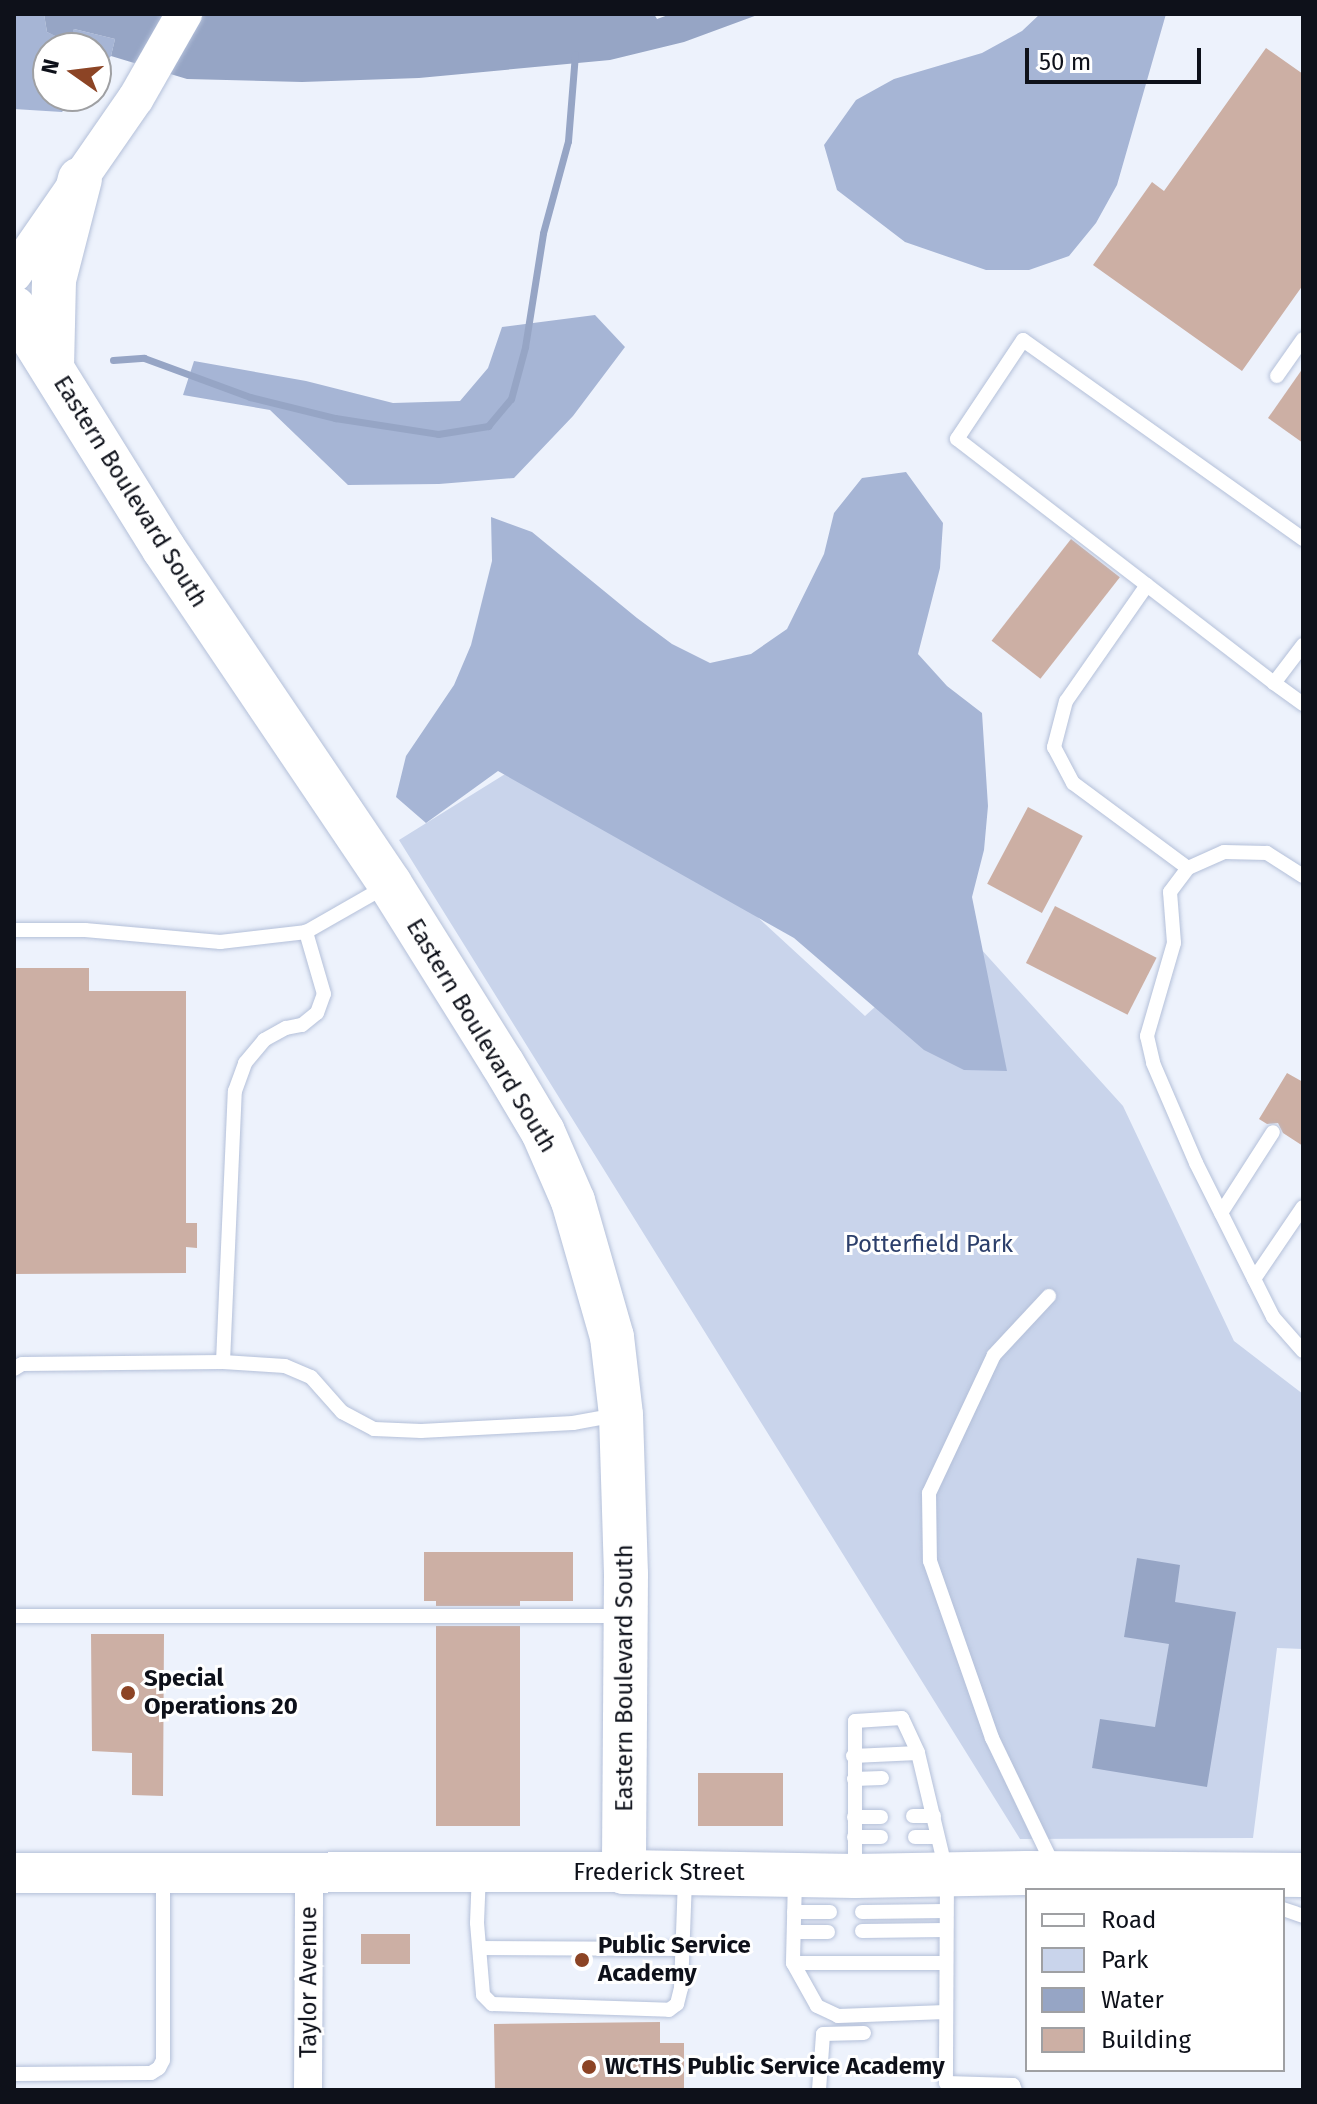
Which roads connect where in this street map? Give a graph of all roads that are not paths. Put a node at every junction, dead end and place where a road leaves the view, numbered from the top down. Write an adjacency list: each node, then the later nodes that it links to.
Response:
1 (184, 14): 2 (street)
2 (80, 179): 3 (street); 6 (main road)
3 (14, 274)
4 (14, 308): 6 (main road, Eastern Boulevard South)
5 (1303, 339): 7 (lane)
6 (52, 368): 15 (main road, Eastern Boulevard South)
7 (1277, 376)
8 (1303, 539): 9 (lane)
9 (1147, 585): 11 (lane); 13 (lane)
10 (1303, 645): 11 (lane)
11 (1274, 683): 12 (lane)
12 (1303, 704)
13 (1188, 868): 14 (lane); 20 (lane)
14 (1303, 876)
15 (390, 884): 17 (lane); 26 (main road, Eastern Boulevard South)
16 (14, 930): 17 (lane)
17 (306, 932): 24 (lane)
18 (1273, 1132): 20 (lane)
19 (1303, 1207): 21 (lane)
20 (1221, 1213): 21 (lane)
21 (1254, 1279): 23 (lane)
22 (1049, 1296): 43 (lane)
23 (1300, 1342)
24 (223, 1362): 25 (lane); 26 (lane)
25 (14, 1369)
26 (621, 1415): 28 (main road, Eastern Boulevard South)
27 (14, 1616): 28 (lane)
28 (626, 1616): 38 (main road, Eastern Boulevard South)
29 (918, 1753): 30 (lane); 30 (lane); 34 (lane)
30 (853, 1756): 32 (lane)
31 (882, 1778): 32 (lane)
32 (854, 1779): 35 (lane)
33 (913, 1816): 34 (lane)
34 (934, 1816): 45 (lane)
35 (854, 1817): 36 (lane); 47 (lane)
36 (881, 1817)
37 (915, 1837): 45 (lane)
38 (624, 1872): 39 (main road, Frederick Street); 42 (main road, Frederick Street)
39 (685, 1872): 49 (main road, Frederick Street); 56 (lane)
40 (14, 1873): 41 (main road, Frederick Street)
41 (163, 1873): 44 (main road, Frederick Street); 61 (lane)
42 (479, 1873): 44 (main road, Frederick Street); 55 (lane)
43 (1057, 1873): 45 (main road, Frederick Street); 48 (main road, Frederick Street)
44 (309, 1874): 62 (street, Taylor Avenue)
45 (943, 1874): 47 (main road, Frederick Street); 51 (lane)
46 (1303, 1875): 48 (main road, Frederick Street)
47 (872, 1879): 49 (main road, Frederick Street)
48 (1261, 1882)
49 (794, 1894): 50 (lane); 53 (lane)
50 (830, 1912)
51 (946, 1930): 52 (lane); 58 (lane)
52 (862, 1931)
53 (794, 1932): 54 (lane); 57 (lane)
54 (828, 1932)
55 (482, 1948): 56 (lane); 56 (lane)
56 (681, 1949)
57 (793, 1963): 58 (lane); 59 (lane)
58 (946, 1963): 59 (lane)
59 (946, 2012): 64 (lane)
60 (864, 2033): 63 (lane)
61 (14, 2074)
62 (308, 2090)
63 (819, 2090)
64 (1015, 2090)

